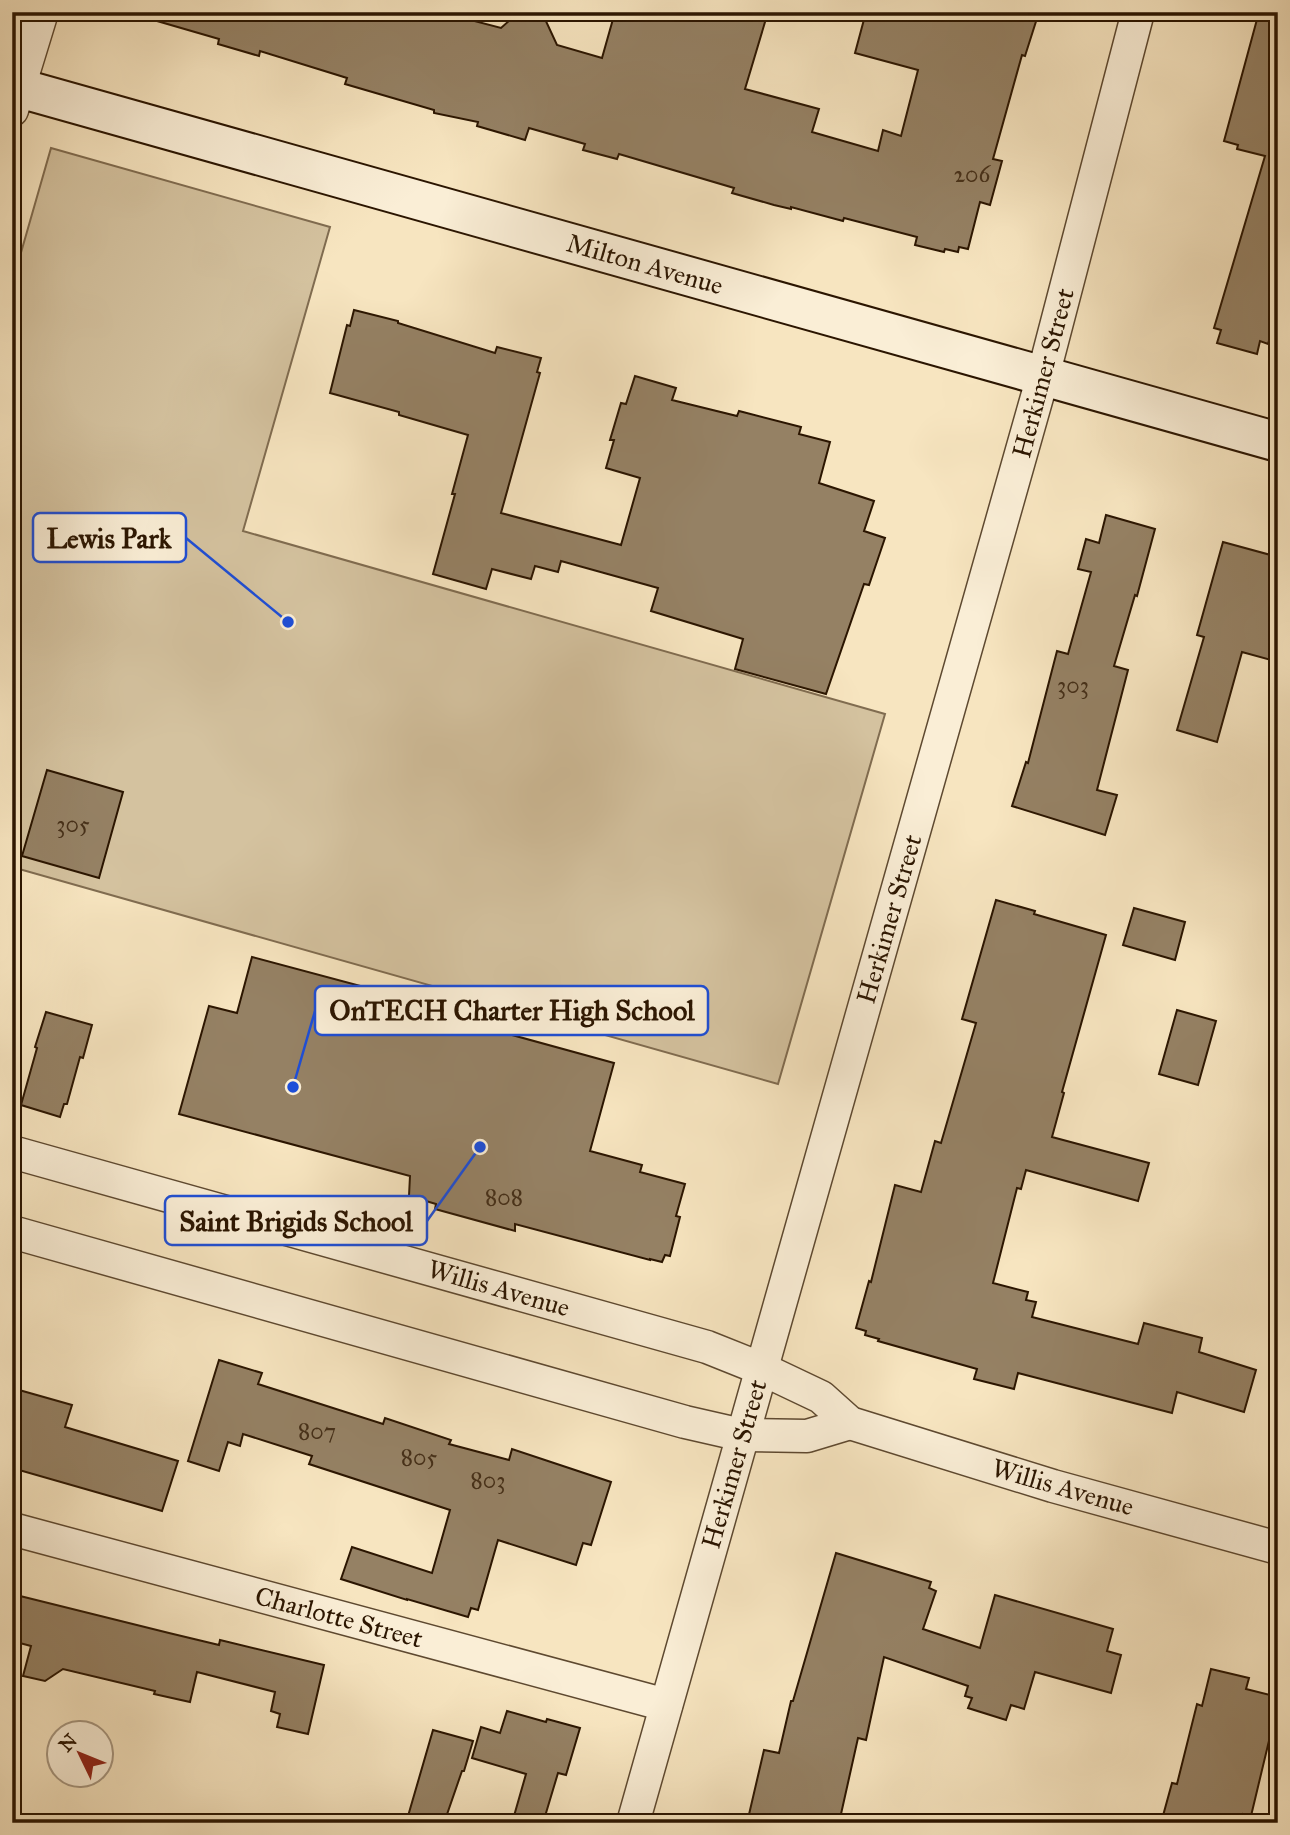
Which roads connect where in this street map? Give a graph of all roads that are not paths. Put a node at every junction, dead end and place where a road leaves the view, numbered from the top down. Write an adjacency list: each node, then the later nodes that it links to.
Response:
1 (42, 12): 3 (street)
2 (1138, 12): 4 (street, Herkimer Street)
3 (14, 95): 4 (street, Milton Avenue)
4 (1043, 376): 5 (street, Milton Avenue); 8 (street, Herkimer Street)
5 (1278, 442)
6 (12, 1152): 8 (street, Willis Avenue)
7 (12, 1232): 10 (street)
8 (762, 1369): 9 (street, Willis Avenue); 10 (street, Herkimer Street)
9 (850, 1423): 10 (street); 12 (street, Willis Avenue)
10 (742, 1434): 13 (street, Herkimer Street)
11 (12, 1529): 13 (street, Charlotte Street)
12 (1278, 1548)
13 (666, 1705): 14 (street, Herkimer Street)
14 (632, 1823)

